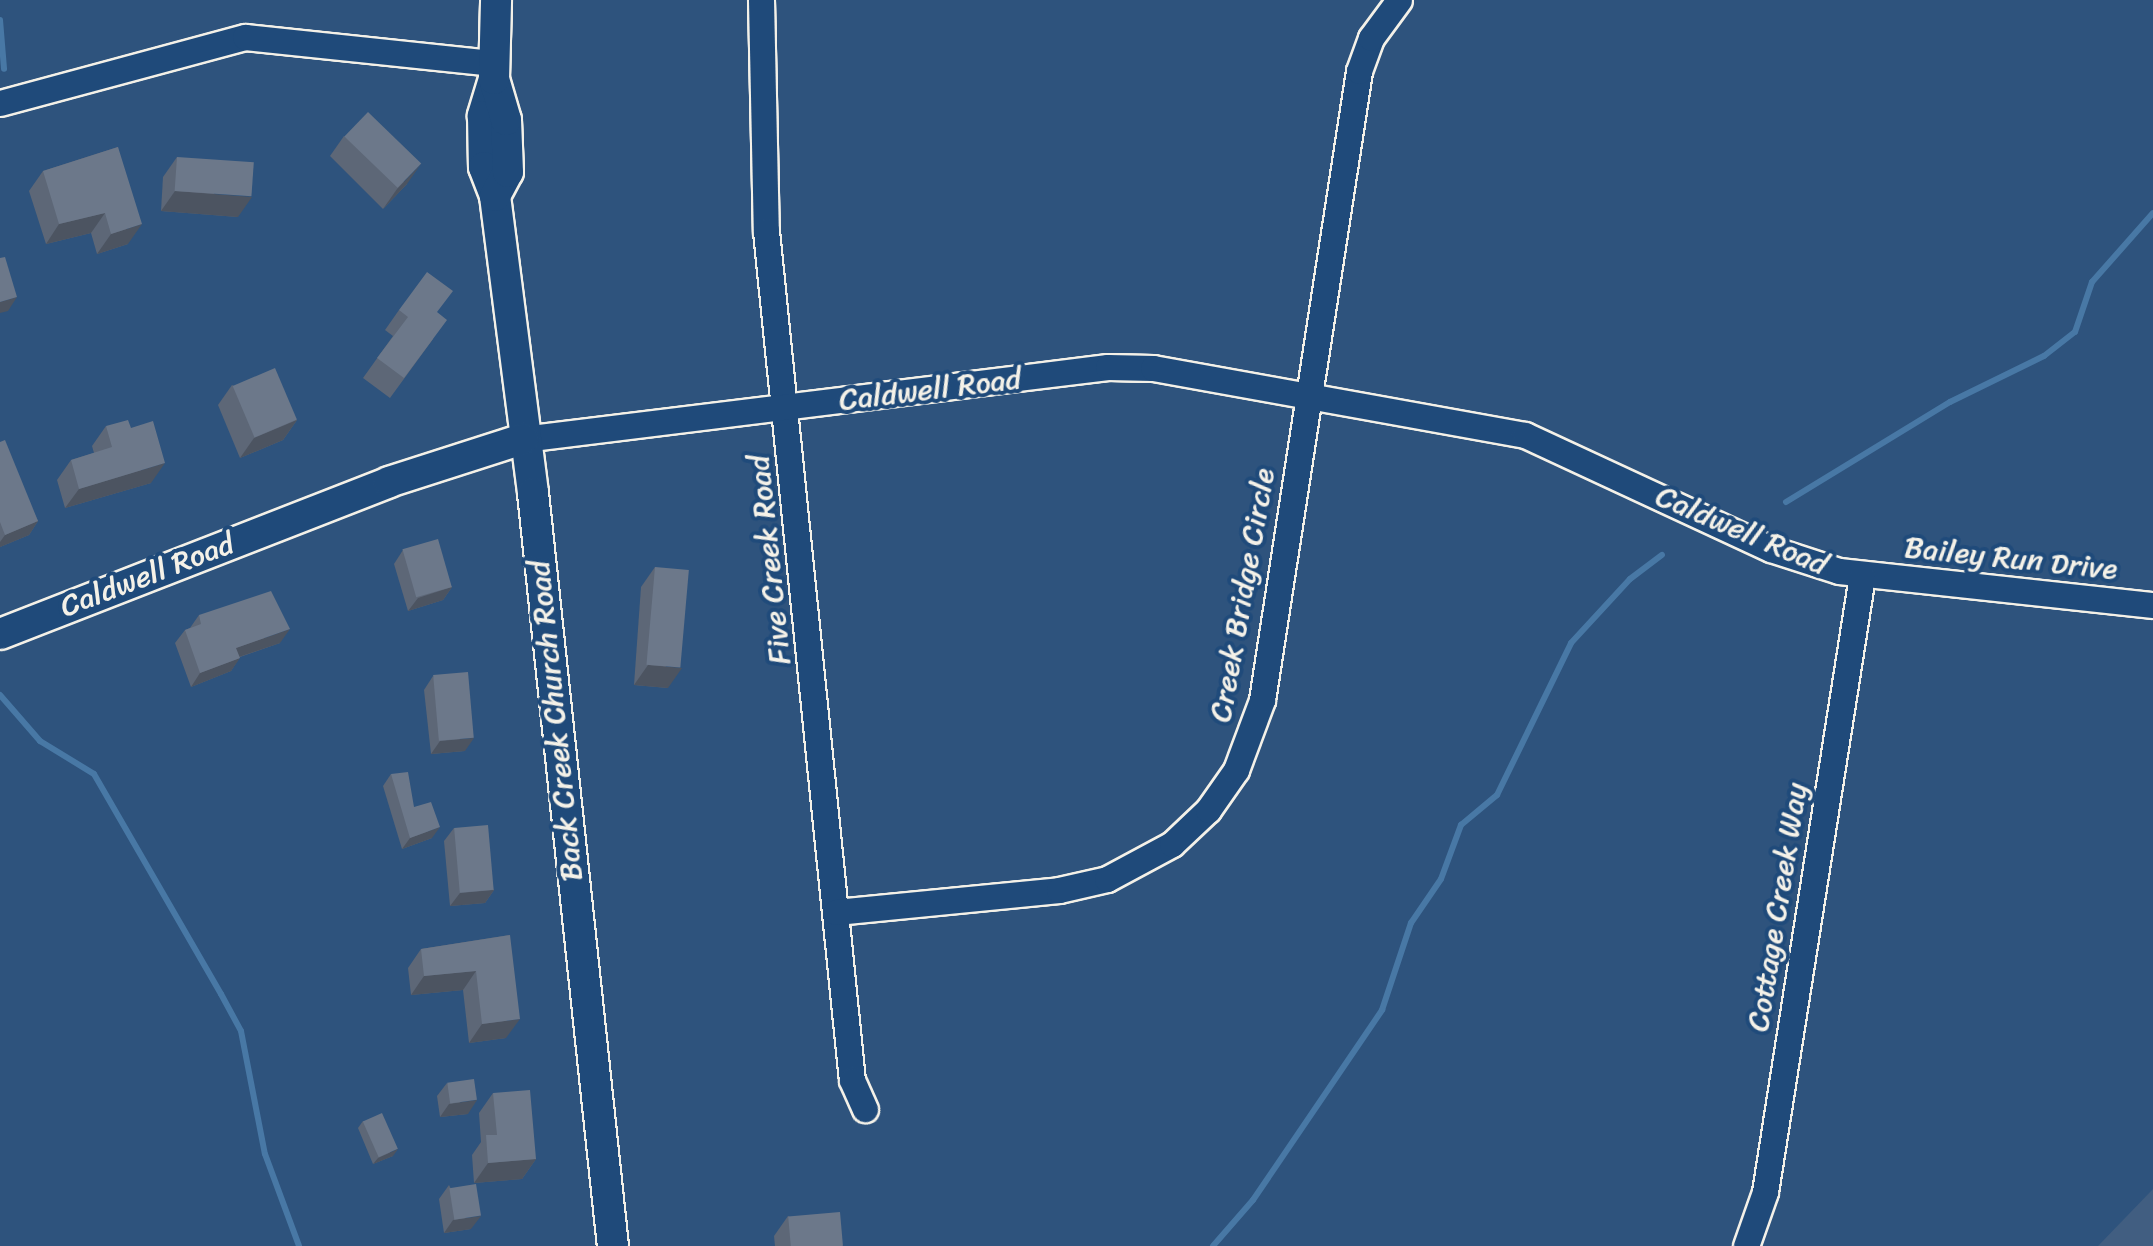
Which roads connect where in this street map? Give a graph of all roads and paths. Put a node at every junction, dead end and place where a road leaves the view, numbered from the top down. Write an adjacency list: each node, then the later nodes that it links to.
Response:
1 (496, 0): 4 (street, Back Creek Church Road)
2 (760, 0): 7 (street, Five Creek Road)
3 (1399, 0): 6 (street, Creek Bridge Circle)
4 (494, 71): 5 (street); 8 (street, Back Creek Church Road)
5 (0, 103)
6 (1309, 395): 7 (street, Caldwell Road); 9 (street, Caldwell Road); 12 (street, Creek Bridge Circle)
7 (787, 407): 8 (street, Caldwell Road); 12 (street, Five Creek Road)
8 (523, 439): 11 (street, Caldwell Road); 14 (street, Back Creek Church Road)
9 (1862, 576): 10 (street, Bailey Run Drive); 15 (street, Cottage Creek Way)
10 (2153, 605)
11 (0, 634)
12 (836, 912): 13 (street, Five Creek Road)
13 (866, 1109)
14 (613, 1246)
15 (1746, 1246)

